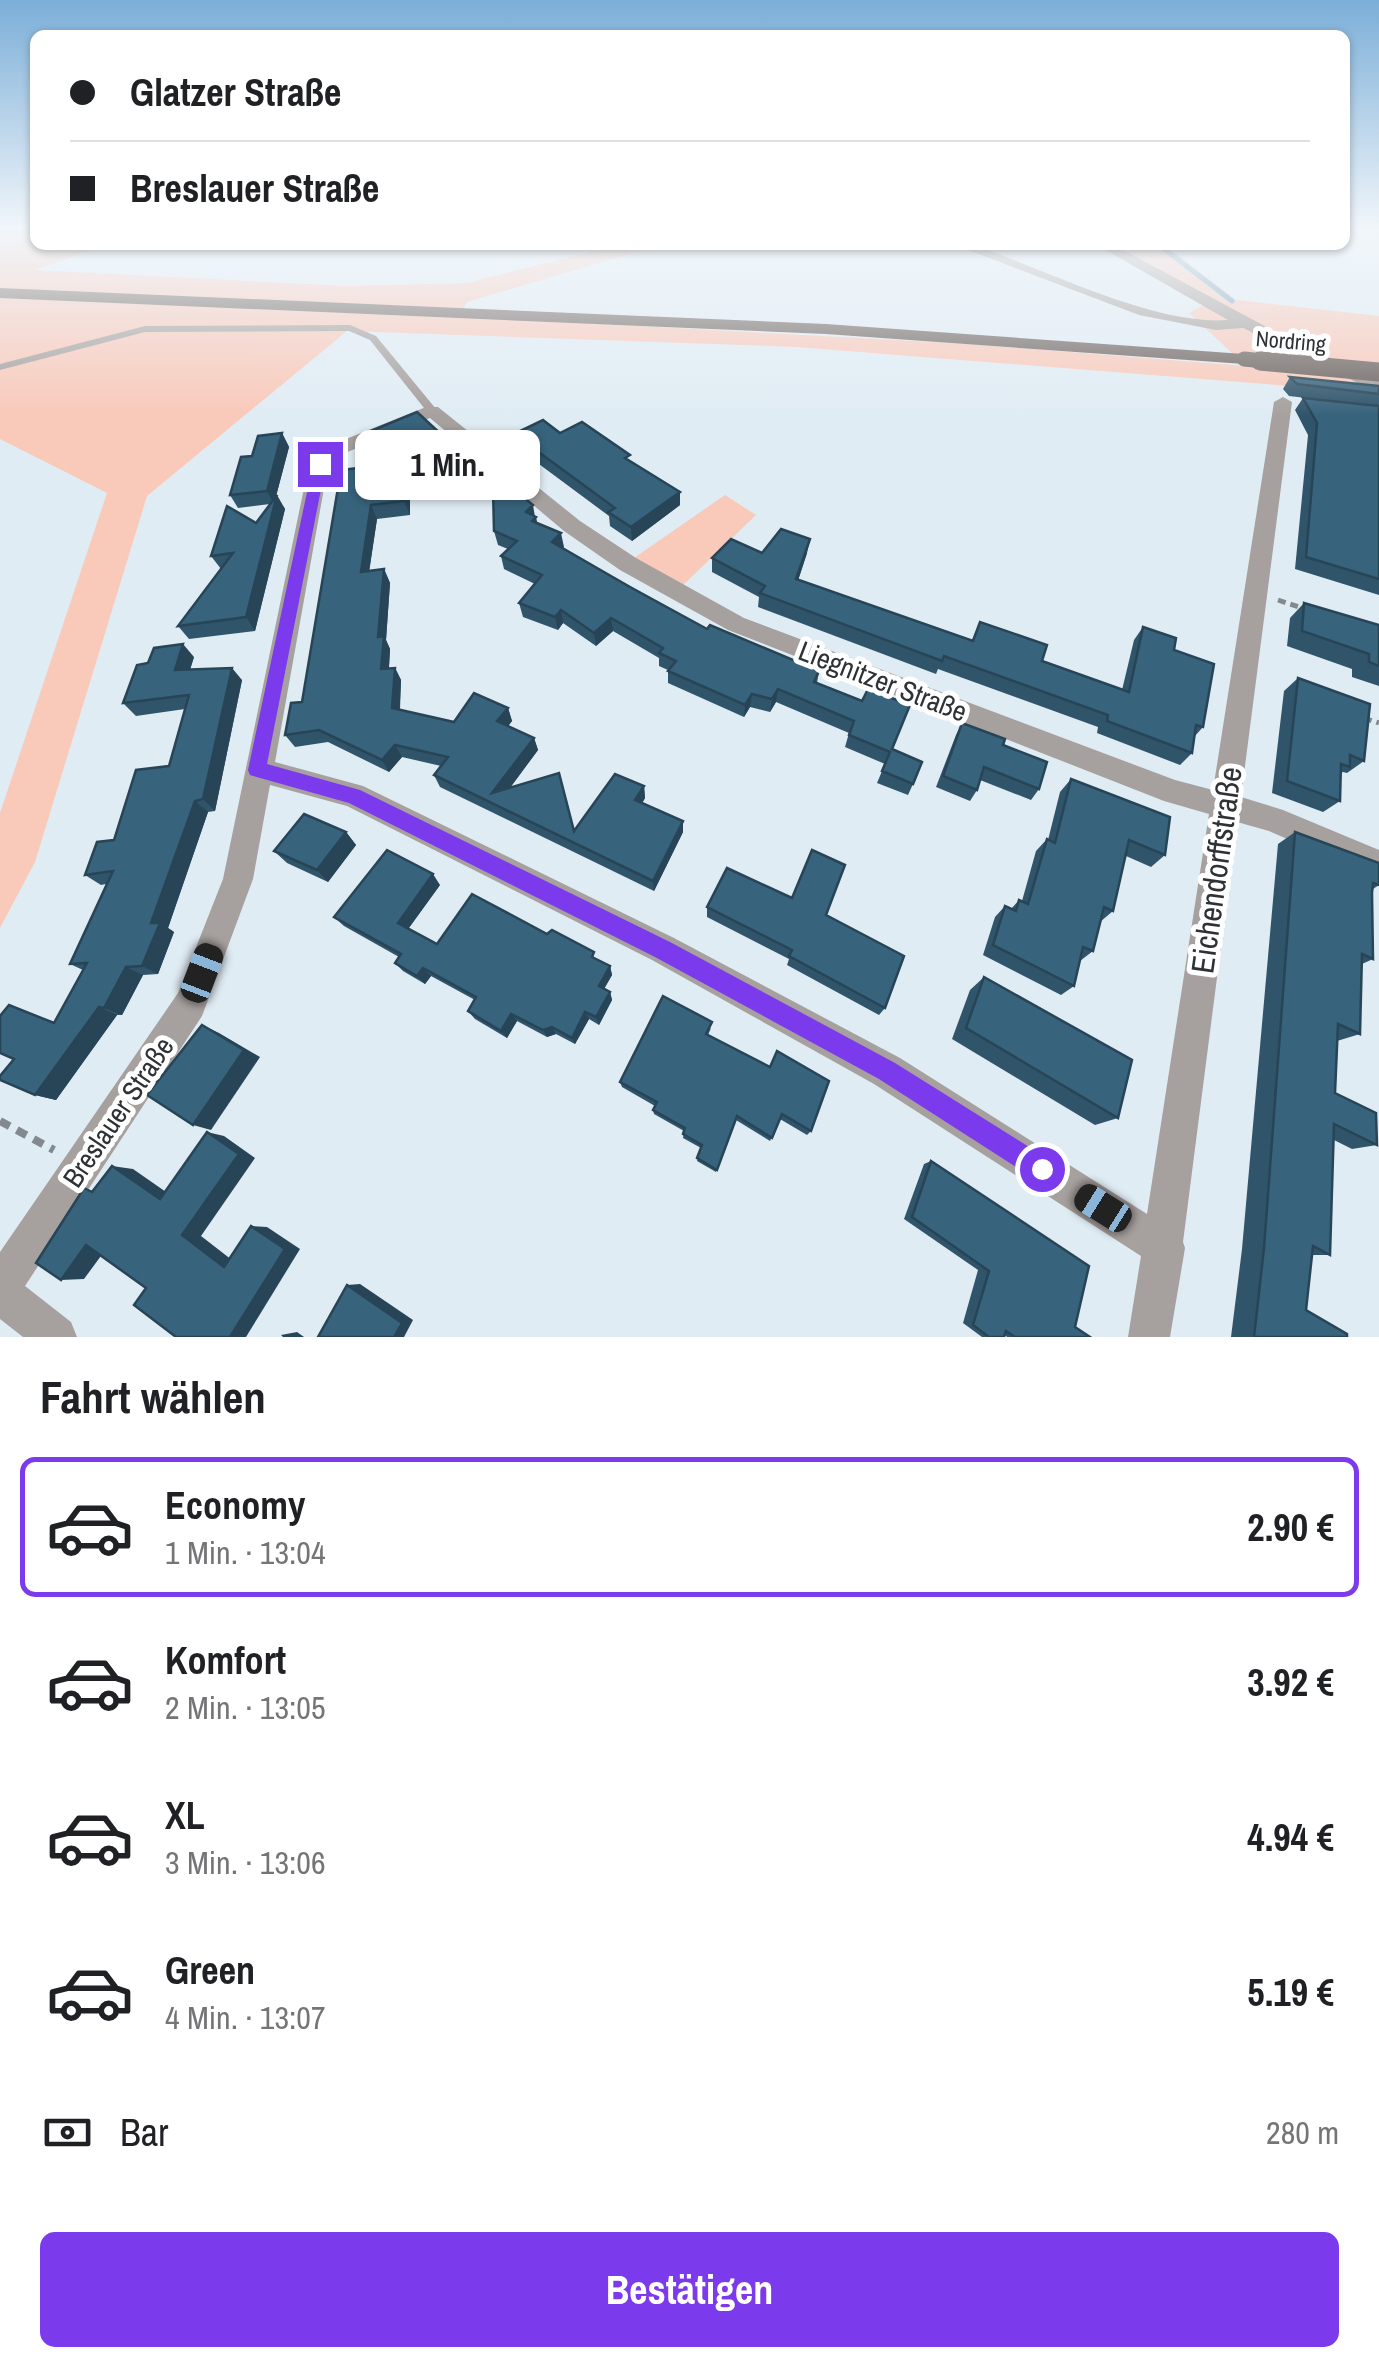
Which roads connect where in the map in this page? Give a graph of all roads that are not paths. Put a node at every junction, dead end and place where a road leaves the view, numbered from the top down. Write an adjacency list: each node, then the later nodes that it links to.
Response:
1 (1095, 291): 4 (street)
2 (1187, 291): 4 (street)
3 (0, 294): 6 (main road, Nordring, bridge)
4 (1243, 323): 7 (street)
5 (0, 367): 9 (lane)
6 (1379, 372)
7 (1379, 388)
8 (1292, 403): 11 (street, Eichendorffstraße)
9 (432, 411): 10 (street, Breslauer Straße); 11 (street, Liegnitzer Straße)
10 (257, 770): 13 (street); 14 (street, Breslauer Straße)
11 (1225, 804): 12 (street, Liegnitzer Straße); 13 (street, Eichendorffstraße)
12 (1379, 865)
13 (1165, 1248): 16 (street, Eichendorffstraße)
14 (0, 1290): 15 (street)
15 (56, 1337)
16 (1149, 1337)

